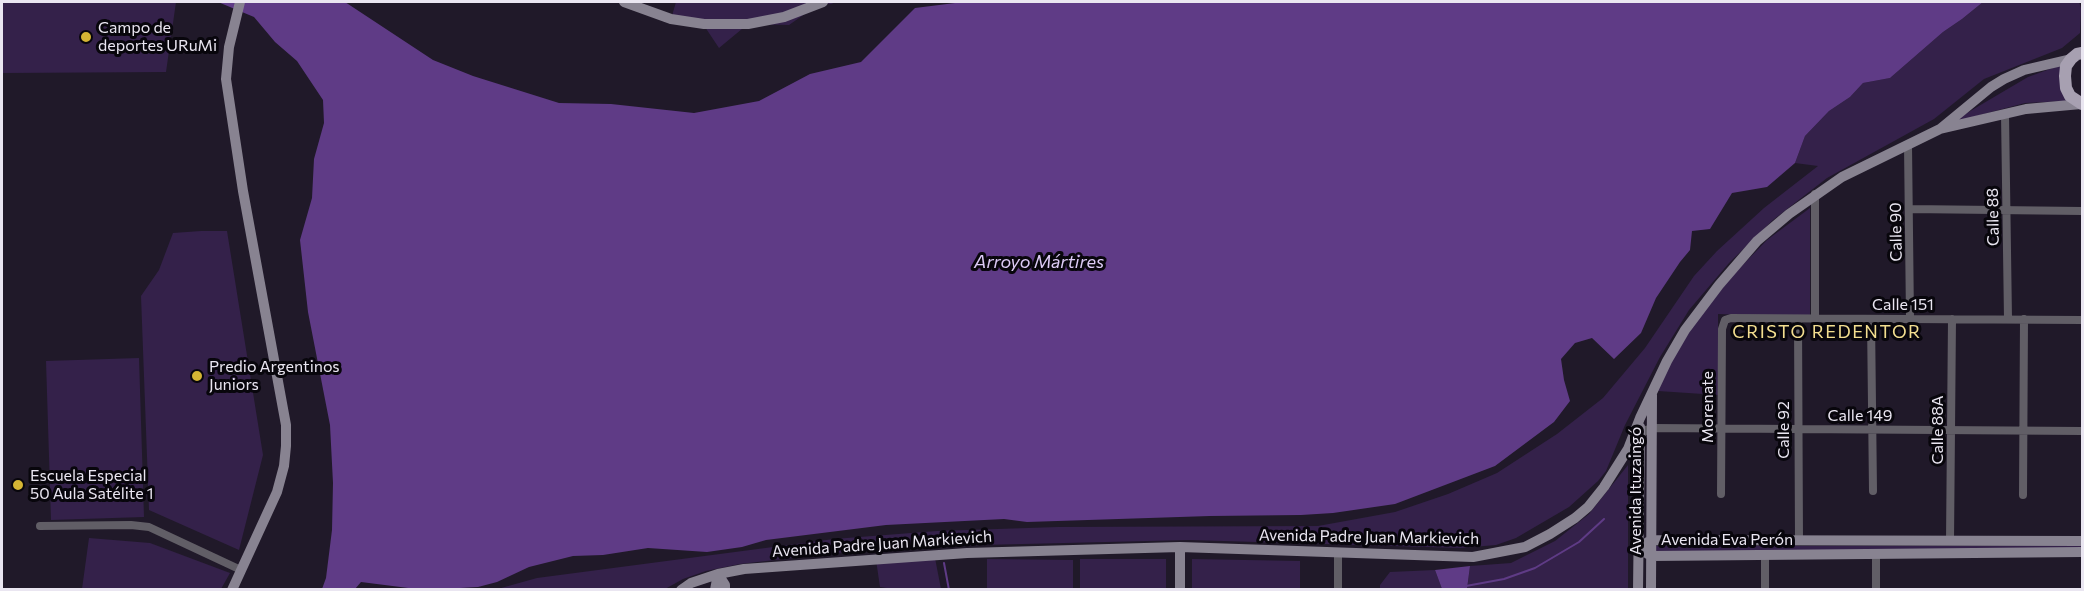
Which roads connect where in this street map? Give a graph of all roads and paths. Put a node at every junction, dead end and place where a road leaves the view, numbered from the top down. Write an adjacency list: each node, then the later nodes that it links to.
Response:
1 (624, 2): 2 (main road)
2 (823, 2)
3 (238, 6): 47 (main road)
4 (2078, 52): 5 (main road); 7 (main road, Avenida Padre Juan Markievich)
5 (2082, 104): 6 (main road, Avenida Padre Juan Markievich)
6 (2005, 114): 7 (main road, Avenida Padre Juan Markievich); 11 (street, Calle 88)
7 (1940, 129): 8 (main road, Avenida Padre Juan Markievich)
8 (1908, 145): 9 (main road, Avenida Padre Juan Markievich); 10 (street, Calle 90)
9 (1815, 194): 14 (street); 22 (main road, Avenida Padre Juan Markievich)
10 (1909, 209): 11 (street); 16 (street, Calle 90)
11 (2006, 210): 12 (street); 18 (street, Calle 88)
12 (2082, 211)
13 (1798, 319): 14 (street, Calle 151); 20 (street, Calle 151); 26 (street, Calle 92)
14 (1815, 319): 15 (street, Calle 151)
15 (1871, 319): 16 (street, Calle 151); 27 (street)
16 (1910, 319): 17 (street, Calle 151)
17 (1952, 319): 18 (street, Calle 151); 28 (street, Calle 88A)
18 (2008, 319): 19 (street, Calle 151)
19 (2024, 319): 21 (street, Calle 151); 29 (street)
20 (1725, 320): 25 (street, Morenate)
21 (2082, 320)
22 (1652, 393): 23 (main road, Avenida Padre Juan Markievich); 24 (main road, Avenida Ituzaingó)
23 (1640, 418): 31 (main road, Avenida Ituzaingó); 42 (main road, Avenida Padre Juan Markievich)
24 (1652, 428): 25 (street, Calle 149); 31 (street); 36 (main road, Avenida Ituzaingó)
25 (1722, 428): 26 (street, Calle 149); 33 (street, Morenate)
26 (1798, 429): 27 (street, Calle 149); 37 (street, Calle 92)
27 (1872, 429): 28 (street, Calle 149); 32 (street)
28 (1951, 430): 29 (street, Calle 149); 38 (street, Calle 88A)
29 (2023, 430): 30 (street, Calle 149); 34 (street)
30 (2082, 431)
31 (1640, 436): 41 (main road, Avenida Ituzaingó)
32 (1873, 491)
33 (1722, 494)
34 (2023, 495)
35 (40, 526): 47 (street)
36 (1651, 540): 37 (main road, Avenida Eva Perón); 41 (main road, Avenida Eva Perón); 45 (main road, Avenida Ituzaingó)
37 (1799, 541): 38 (main road, Avenida Eva Perón)
38 (1950, 541): 39 (main road, Avenida Eva Perón)
39 (2082, 541)
40 (1180, 547): 42 (main road, Avenida Padre Juan Markievich); 48 (main road, Avenida Padre Juan Markievich); 53 (main road)
41 (1639, 548): 45 (main road, Avenida Eva Perón); 55 (main road, Avenida Ituzaingó)
42 (1338, 552): 54 (street)
43 (2082, 552): 44 (main road, Avenida Eva Perón)
44 (1876, 554): 46 (main road, Avenida Eva Perón); 58 (street)
45 (1651, 556): 46 (main road, Avenida Eva Perón); 56 (main road, Avenida Ituzaingó)
46 (1765, 556): 57 (street)
47 (241, 570): 49 (main road)
48 (718, 574): 50 (main road, Avenida Padre Juan Markievich); 51 (main road); 52 (main road)
49 (232, 590)
50 (681, 590)
51 (715, 590)
52 (724, 590)
53 (1180, 590)
54 (1338, 590)
55 (1638, 590)
56 (1651, 590)
57 (1765, 590)
58 (1876, 590)

